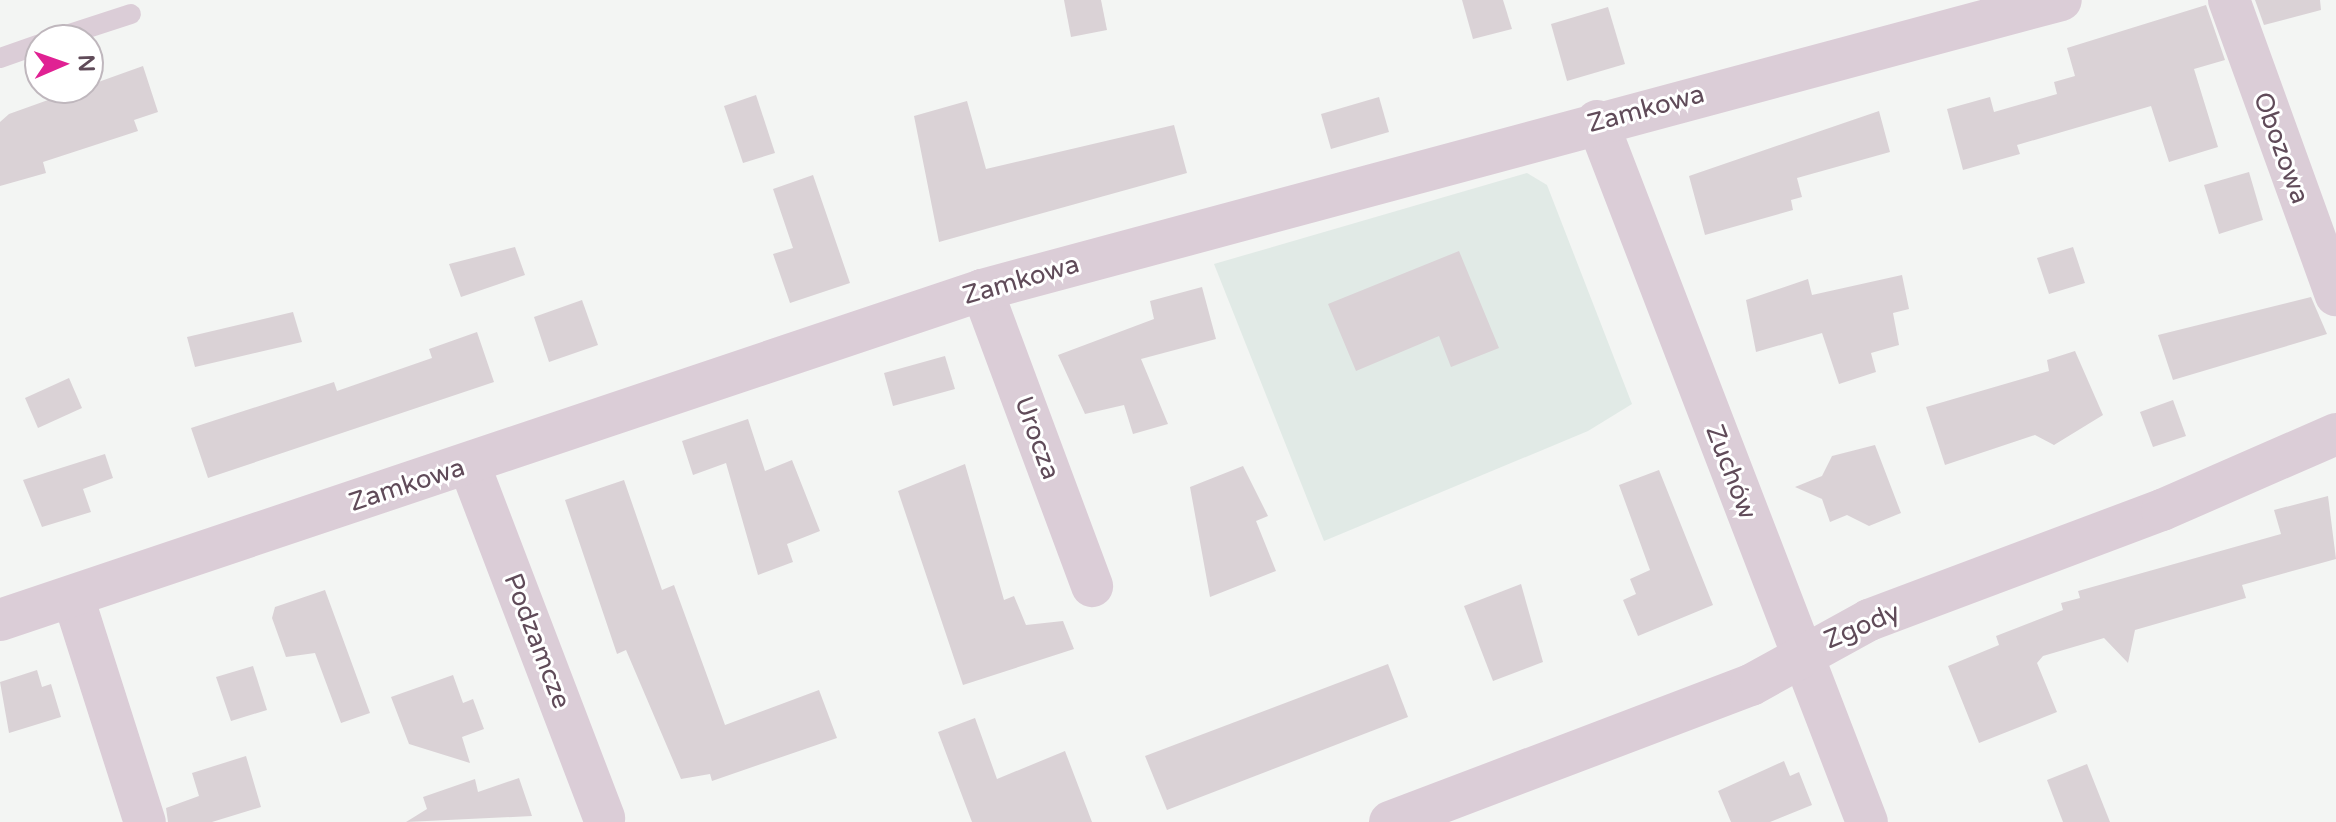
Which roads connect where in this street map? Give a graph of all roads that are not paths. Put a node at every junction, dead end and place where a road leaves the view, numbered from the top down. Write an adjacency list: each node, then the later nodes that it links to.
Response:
1 (2061, 0): 7 (street, Zamkowa)
2 (2229, 0): 9 (street, Obozowa)
3 (131, 14): 4 (lane)
4 (100, 24)
5 (24, 50): 6 (lane)
6 (0, 58)
7 (1597, 121): 8 (street, Zamkowa); 15 (street, Zuchów)
8 (982, 290): 11 (street, Zamkowa); 12 (street, Urocza)
9 (2336, 295)
10 (2336, 434): 15 (street, Zgody)
11 (469, 464): 13 (street, Zamkowa); 16 (street, Podzamcze)
12 (1092, 586)
13 (73, 597): 14 (street, Zamkowa); 17 (street)
14 (0, 620)
15 (1800, 653): 18 (street, Zgody); 19 (street, Zuchów)
16 (604, 818)
17 (145, 822)
18 (1390, 822)
19 (1867, 822)

